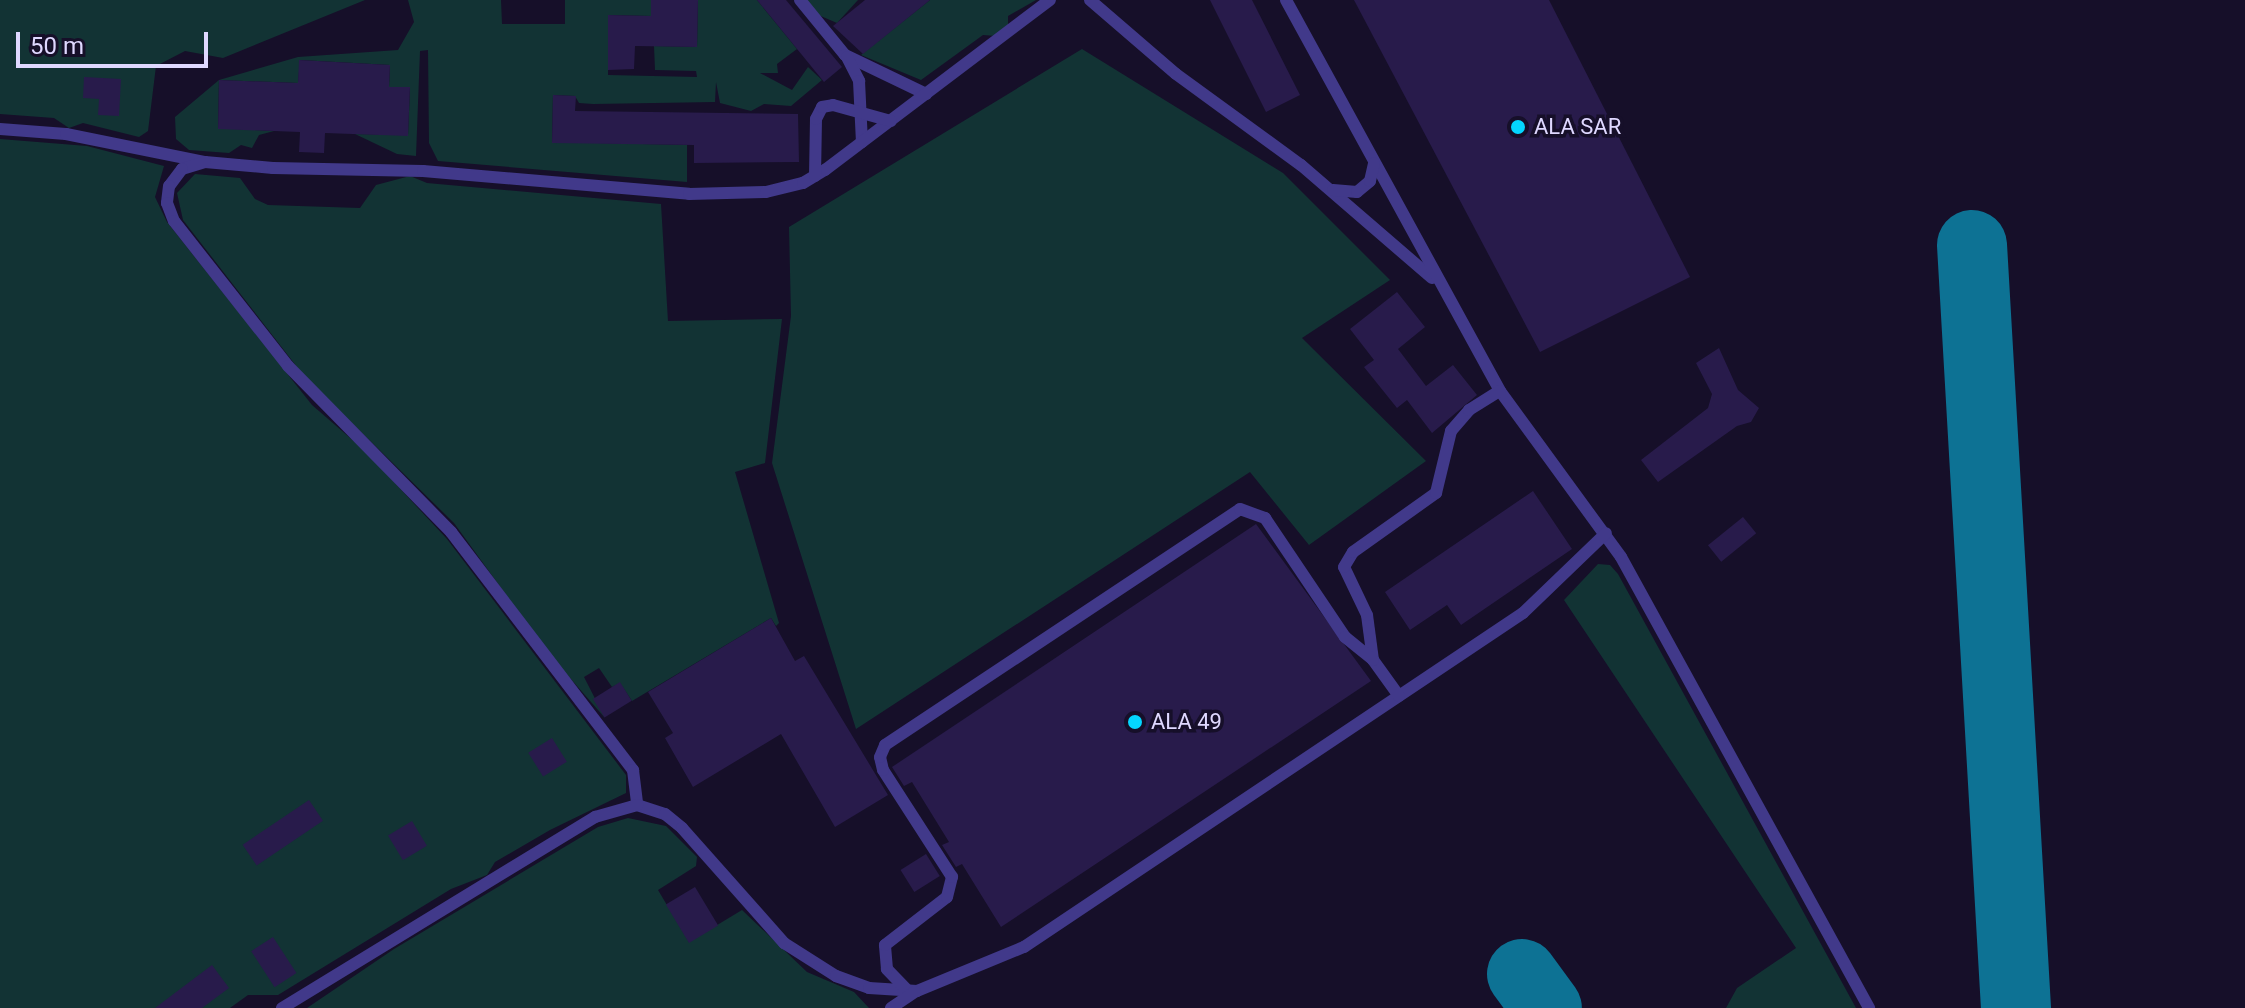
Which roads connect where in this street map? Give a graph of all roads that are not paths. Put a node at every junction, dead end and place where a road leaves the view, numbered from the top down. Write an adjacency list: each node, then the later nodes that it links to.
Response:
1 (800, 0): 5 (lane)
2 (1050, 0): 6 (lane)
3 (1090, 0): 14 (lane)
4 (1286, 0): 12 (lane)
5 (845, 55): 6 (lane); 7 (lane)
6 (926, 94): 8 (lane)
7 (860, 112): 8 (lane); 10 (lane); 13 (lane)
8 (891, 121): 10 (lane)
9 (0, 129): 11 (lane)
10 (862, 142): 13 (lane)
11 (205, 162): 13 (lane); 20 (lane)
12 (1374, 163): 14 (lane); 15 (lane)
13 (815, 176)
14 (1329, 188): 15 (lane)
15 (1438, 282): 16 (lane)
16 (1500, 391): 17 (lane); 18 (lane)
17 (1606, 533): 19 (lane); 24 (lane)
18 (1373, 660): 19 (lane); 21 (lane)
19 (1399, 696): 21 (lane)
20 (637, 805): 21 (lane); 22 (lane)
21 (914, 991): 23 (lane)
22 (282, 1008)
23 (891, 1008)
24 (1869, 1008)

